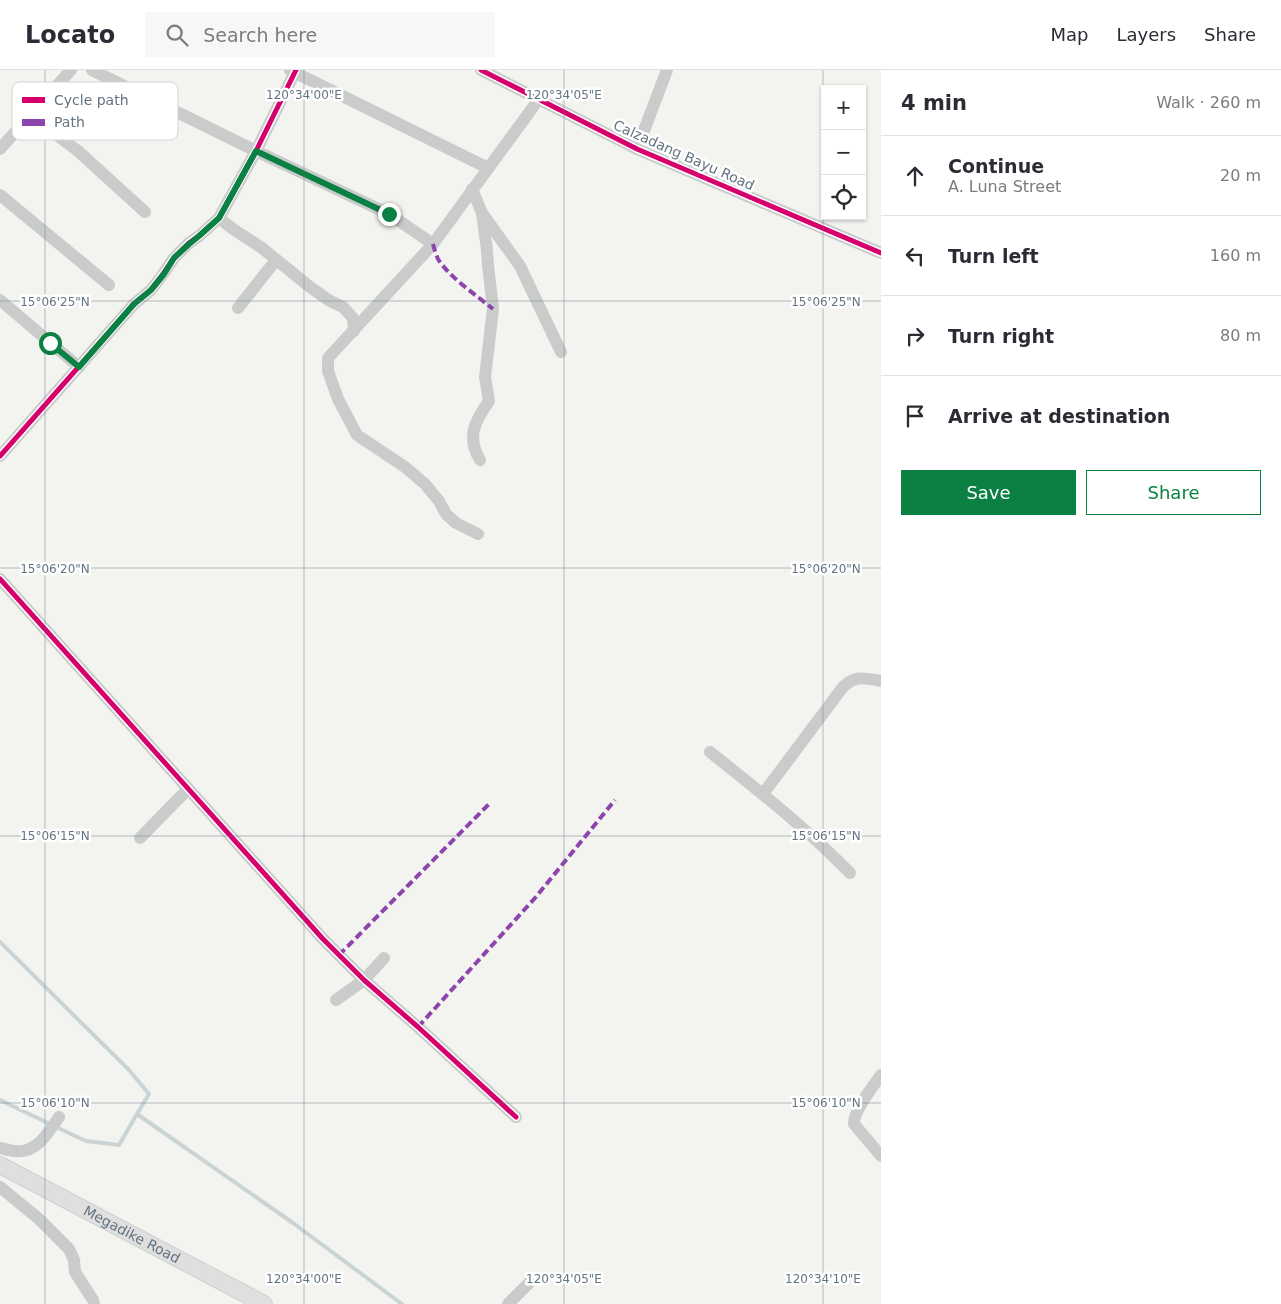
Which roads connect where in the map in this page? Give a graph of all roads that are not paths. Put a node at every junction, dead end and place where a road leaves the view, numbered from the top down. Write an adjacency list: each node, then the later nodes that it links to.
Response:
1 (70, 70): 6 (street)
2 (92, 70): 7 (street)
3 (481, 70): 8 (street, Calzadang Bayu Road)
4 (667, 70): 13 (street)
5 (294, 71): 14 (street); 15 (street)
6 (59, 82)
7 (116, 82)
8 (539, 99): 13 (street, Calzadang Bayu Road); 15 (street)
9 (178, 112): 14 (street)
10 (12, 136): 12 (street)
11 (63, 140): 18 (street)
12 (0, 149)
13 (637, 149): 22 (street, Calzadang Bayu Road)
14 (256, 151): 20 (street); 21 (street)
15 (488, 168): 16 (street)
16 (472, 189): 19 (street); 21 (street)
17 (0, 195): 24 (street)
18 (145, 212)
19 (482, 213): 28 (street); 31 (street)
20 (219, 218): 23 (street); 29 (street)
21 (432, 244): 27 (street)
22 (881, 253)
23 (276, 260): 26 (street); 27 (street)
24 (109, 285)
25 (0, 300): 29 (street)
26 (238, 308)
27 (354, 331): 32 (street)
28 (561, 352)
29 (79, 367): 30 (street)
30 (0, 456)
31 (480, 460)
32 (478, 534)
33 (0, 579): 36 (street)
34 (881, 681): 37 (street)
35 (710, 752): 37 (street)
36 (188, 789): 38 (street); 41 (street)
37 (763, 794): 39 (street)
38 (140, 838)
39 (850, 873)
40 (384, 958): 41 (street)
41 (364, 980): 42 (street); 44 (street)
42 (336, 1000)
43 (881, 1075): 47 (street)
44 (516, 1117)
45 (54, 1124): 46 (street)
46 (0, 1148)
47 (881, 1156)
48 (0, 1165): 52 (main road, Megadike Road)
49 (0, 1187): 51 (street)
50 (530, 1282): 53 (street)
51 (94, 1304)
52 (264, 1304)
53 (508, 1304)

